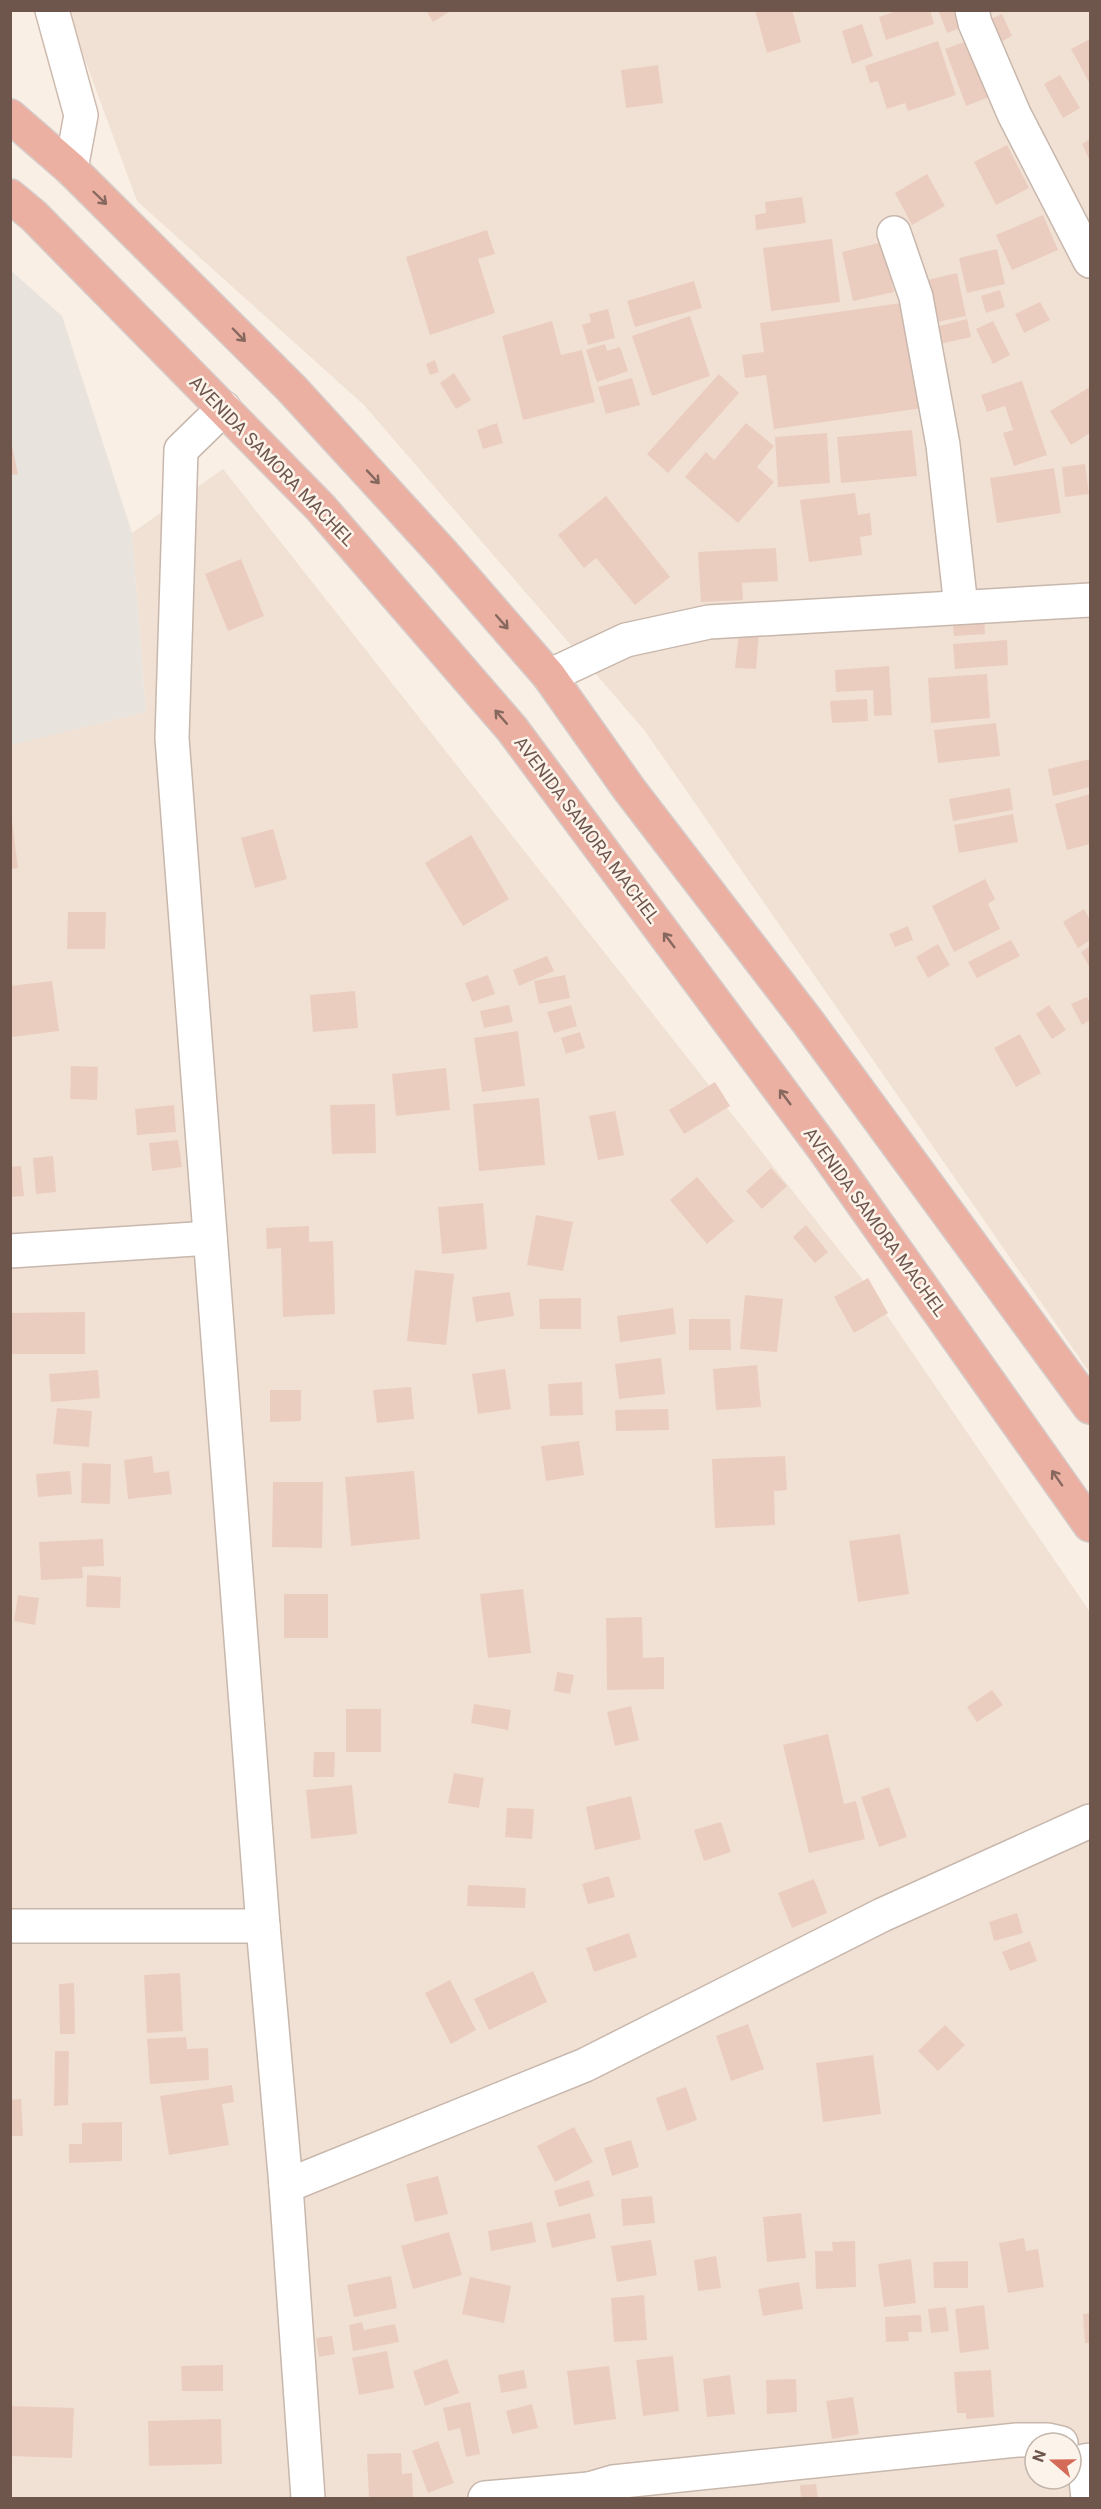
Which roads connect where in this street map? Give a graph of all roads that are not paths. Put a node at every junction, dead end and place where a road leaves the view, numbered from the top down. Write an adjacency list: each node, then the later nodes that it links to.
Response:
1 (52, 10): 4 (street)
2 (972, 10): 7 (street)
3 (10, 116): 4 (highway)
4 (71, 169): 11 (highway, one-way to 11)
5 (10, 196): 8 (highway, AVENIDA SAMORA MACHEL)
6 (894, 232): 10 (street)
7 (1090, 261)
8 (224, 408): 12 (street); 15 (highway, AVENIDA SAMORA MACHEL, one-way to 8)
9 (1090, 600): 10 (street)
10 (961, 607): 11 (street)
11 (549, 676): 14 (highway)
12 (210, 1238): 13 (street); 18 (street)
13 (10, 1251)
14 (1090, 1407)
15 (1090, 1525)
16 (1090, 1821): 19 (street)
17 (10, 1926): 18 (street)
18 (263, 1926): 19 (street)
19 (286, 2186): 23 (street)
20 (1023, 2441): 22 (street)
21 (1083, 2478): 25 (street)
22 (590, 2494): 24 (street)
23 (308, 2499)
24 (485, 2499)
25 (1088, 2499)

